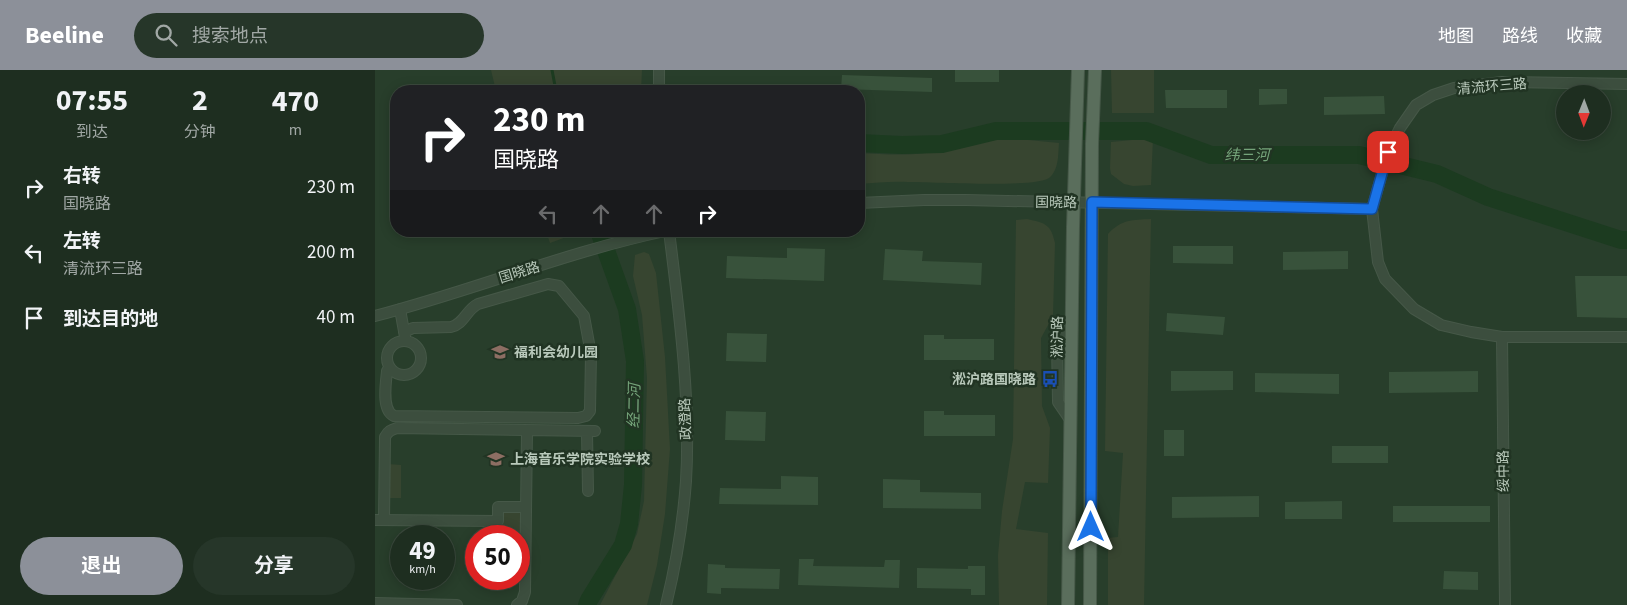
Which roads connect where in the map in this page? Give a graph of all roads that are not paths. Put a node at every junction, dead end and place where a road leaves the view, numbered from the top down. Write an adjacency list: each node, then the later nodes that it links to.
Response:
1 (659, 70): 5 (street)
2 (1078, 70): 6 (main road, 淞沪路)
3 (1095, 70): 7 (main road)
4 (1627, 84): 9 (street, 清流环三路)
5 (659, 85)
6 (1074, 202): 7 (street, 国晓路); 8 (street, 国晓路); 26 (main road, 淞沪路)
7 (1092, 202): 9 (street, 国晓路); 27 (main road)
8 (865, 203)
9 (1372, 209): 15 (street, 清流环三路)
10 (640, 237): 12 (street, 国晓路)
11 (670, 237): 25 (street, 政澄路)
12 (400, 309): 13 (street, 国晓路); 14 (street)
13 (375, 316)
14 (405, 336): 17 (street); 17 (street); 17 (street)
15 (1502, 337): 16 (street, 清流环三路); 28 (street, 绥中路)
16 (1627, 337)
17 (389, 368)
18 (527, 430): 19 (street); 20 (street); 21 (street)
19 (588, 491)
20 (526, 507): 21 (street); 24 (street)
21 (380, 520)
22 (375, 603): 23 (street)
23 (457, 605)
24 (517, 605)
25 (667, 605)
26 (1068, 605)
27 (1090, 605)
28 (1505, 605)

